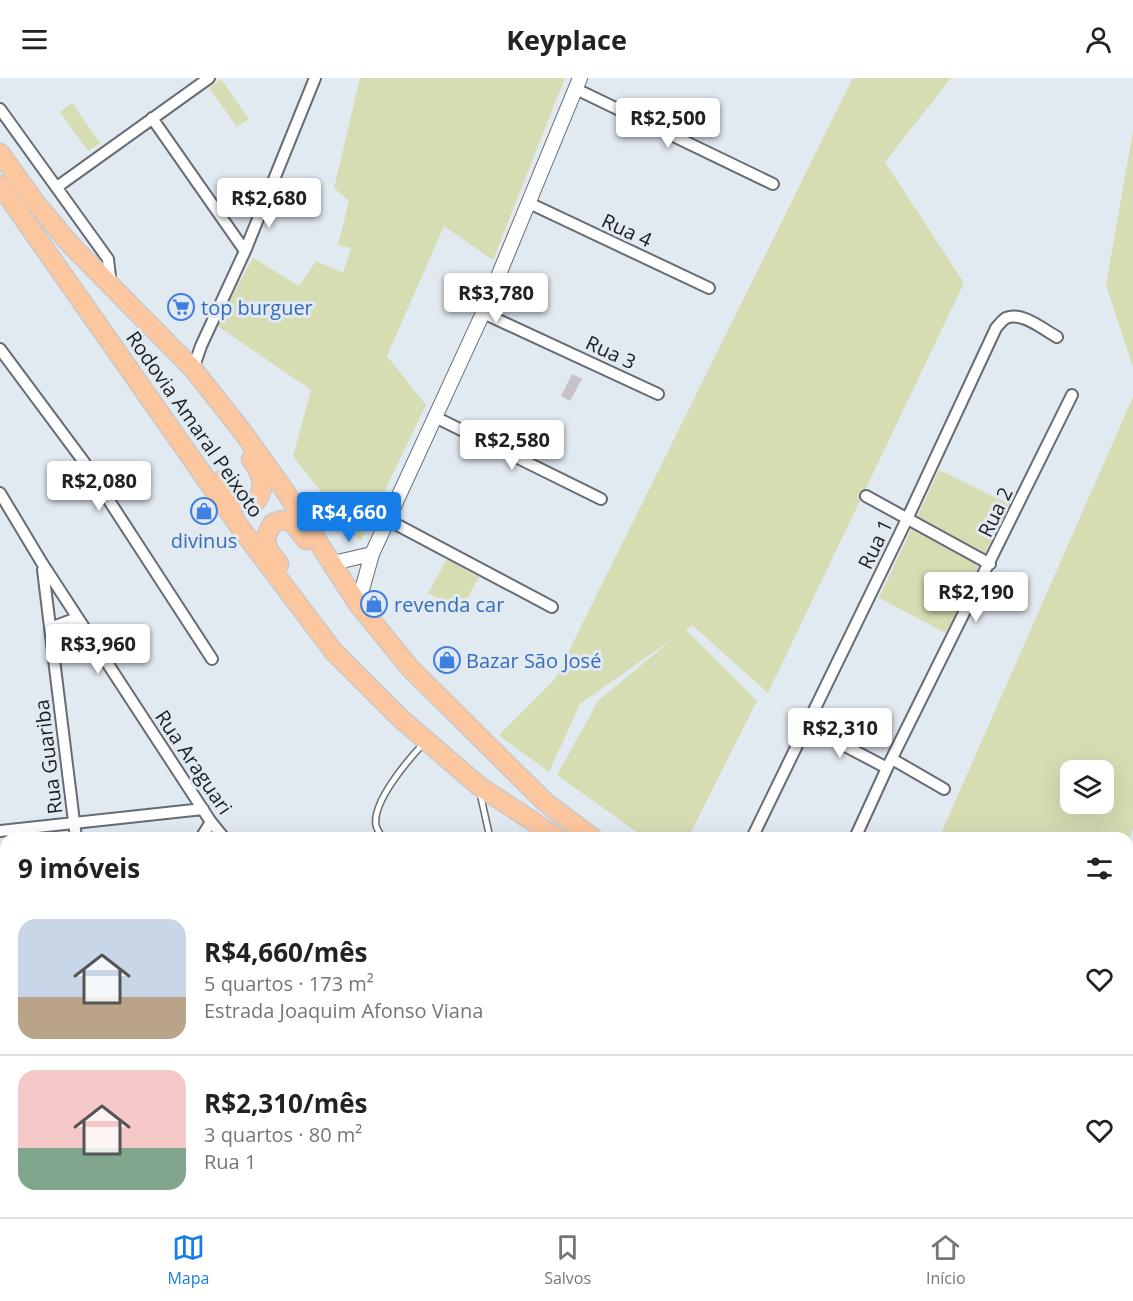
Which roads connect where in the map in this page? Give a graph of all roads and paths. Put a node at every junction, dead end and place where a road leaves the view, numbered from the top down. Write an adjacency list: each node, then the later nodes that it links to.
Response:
1 (209, 78): 5 (street)
2 (315, 78): 11 (street)
3 (578, 84): 7 (street); 10 (street)
4 (0, 109): 9 (street)
5 (152, 118): 9 (street); 11 (street)
6 (0, 153): 12 (highway, Rodovia Amaral Peixoto)
7 (773, 183)
8 (0, 185): 18 (highway, Rodovia Amaral Peixoto)
9 (57, 188): 13 (street)
10 (530, 203): 14 (street, Rua 4); 15 (street)
11 (245, 251): 19 (street)
12 (93, 267): 13 (highway, Rodovia Amaral Peixoto); 18 (highway)
13 (111, 286): 19 (highway, Rodovia Amaral Peixoto)
14 (709, 288)
15 (483, 313): 20 (street, Rua 3); 22 (street)
16 (1057, 337): 26 (street, Rua 1)
17 (0, 349): 36 (street)
18 (117, 351): 39 (highway, Rodovia Amaral Peixoto)
19 (193, 369): 30 (highway, Rodovia Amaral Peixoto)
20 (658, 394)
21 (1072, 396): 31 (street, Rua 2)
22 (435, 417): 25 (street); 27 (street)
23 (0, 493): 29 (street, Rua Araguari)
24 (866, 496): 26 (street)
25 (601, 499)
26 (907, 519): 31 (street); 38 (street, Rua 1)
27 (388, 520): 28 (street); 33 (street)
28 (372, 554): 30 (street); 32 (street)
29 (42, 563): 34 (street, Rua Araguari); 35 (street, Rua Guariba)
30 (333, 563): 32 (highway, Rodovia Amaral Peixoto)
31 (990, 564): 40 (street, Rua 2)
32 (358, 604): 37 (highway, Rodovia Amaral Peixoto)
33 (552, 607)
34 (77, 618): 35 (street); 43 (street, Rua Araguari)
35 (50, 628): 44 (street, Rua Guariba)
36 (212, 659)
37 (410, 668): 39 (highway); 53 (highway, Rodovia Amaral Peixoto)
38 (807, 726): 40 (street); 54 (street, Rua 1)
39 (421, 736): 41 (highway, Rodovia Amaral Peixoto); 50 (lane)
40 (889, 763): 42 (street); 55 (street, Rua 2)
41 (479, 786): 51 (lane); 52 (highway, Rodovia Amaral Peixoto)
42 (944, 789)
43 (203, 809): 44 (street); 45 (street, Rua Araguari)
44 (74, 822): 46 (street); 47 (street, Rua Guariba)
45 (211, 822): 48 (street); 49 (street, Rua Araguari)
46 (0, 831)
47 (75, 832)
48 (205, 832)
49 (219, 832)
50 (379, 832)
51 (489, 832)
52 (549, 832)
53 (585, 832)
54 (755, 832)
55 (858, 832)

